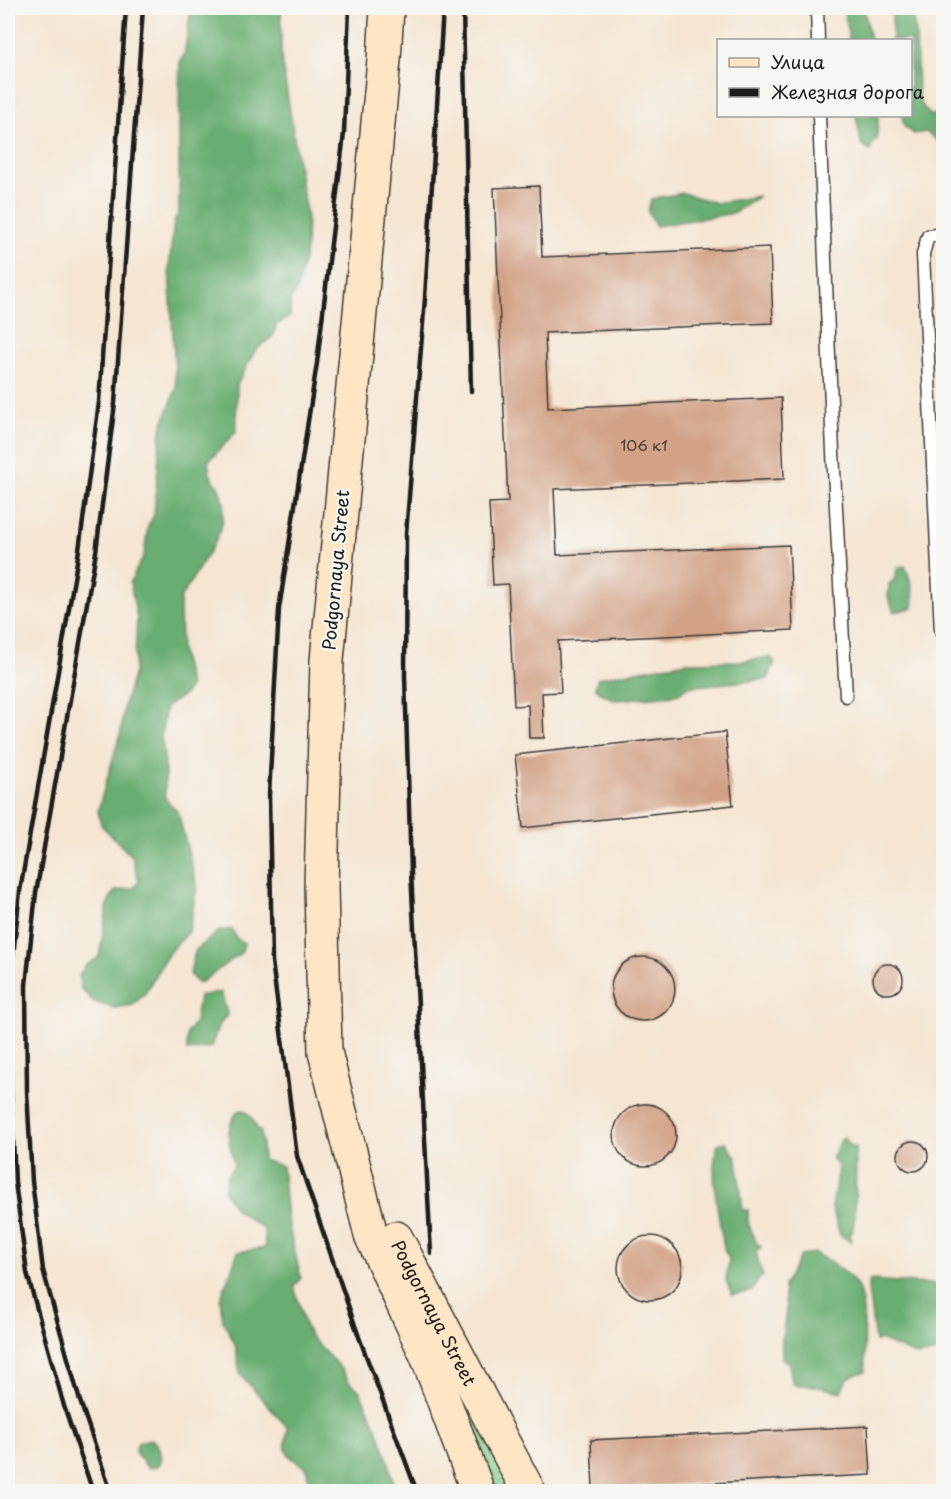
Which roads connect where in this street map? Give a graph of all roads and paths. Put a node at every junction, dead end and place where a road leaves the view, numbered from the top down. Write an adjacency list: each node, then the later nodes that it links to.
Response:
1 (387, 8): 8 (main road, Podgornaya Street)
2 (817, 8): 3 (lane)
3 (818, 39)
4 (819, 117): 7 (lane)
5 (944, 234): 6 (lane)
6 (944, 638)
7 (846, 696)
8 (344, 1133): 9 (main road, Podgornaya Street); 10 (main road, Podgornaya Street)
9 (478, 1491)
10 (529, 1491)

